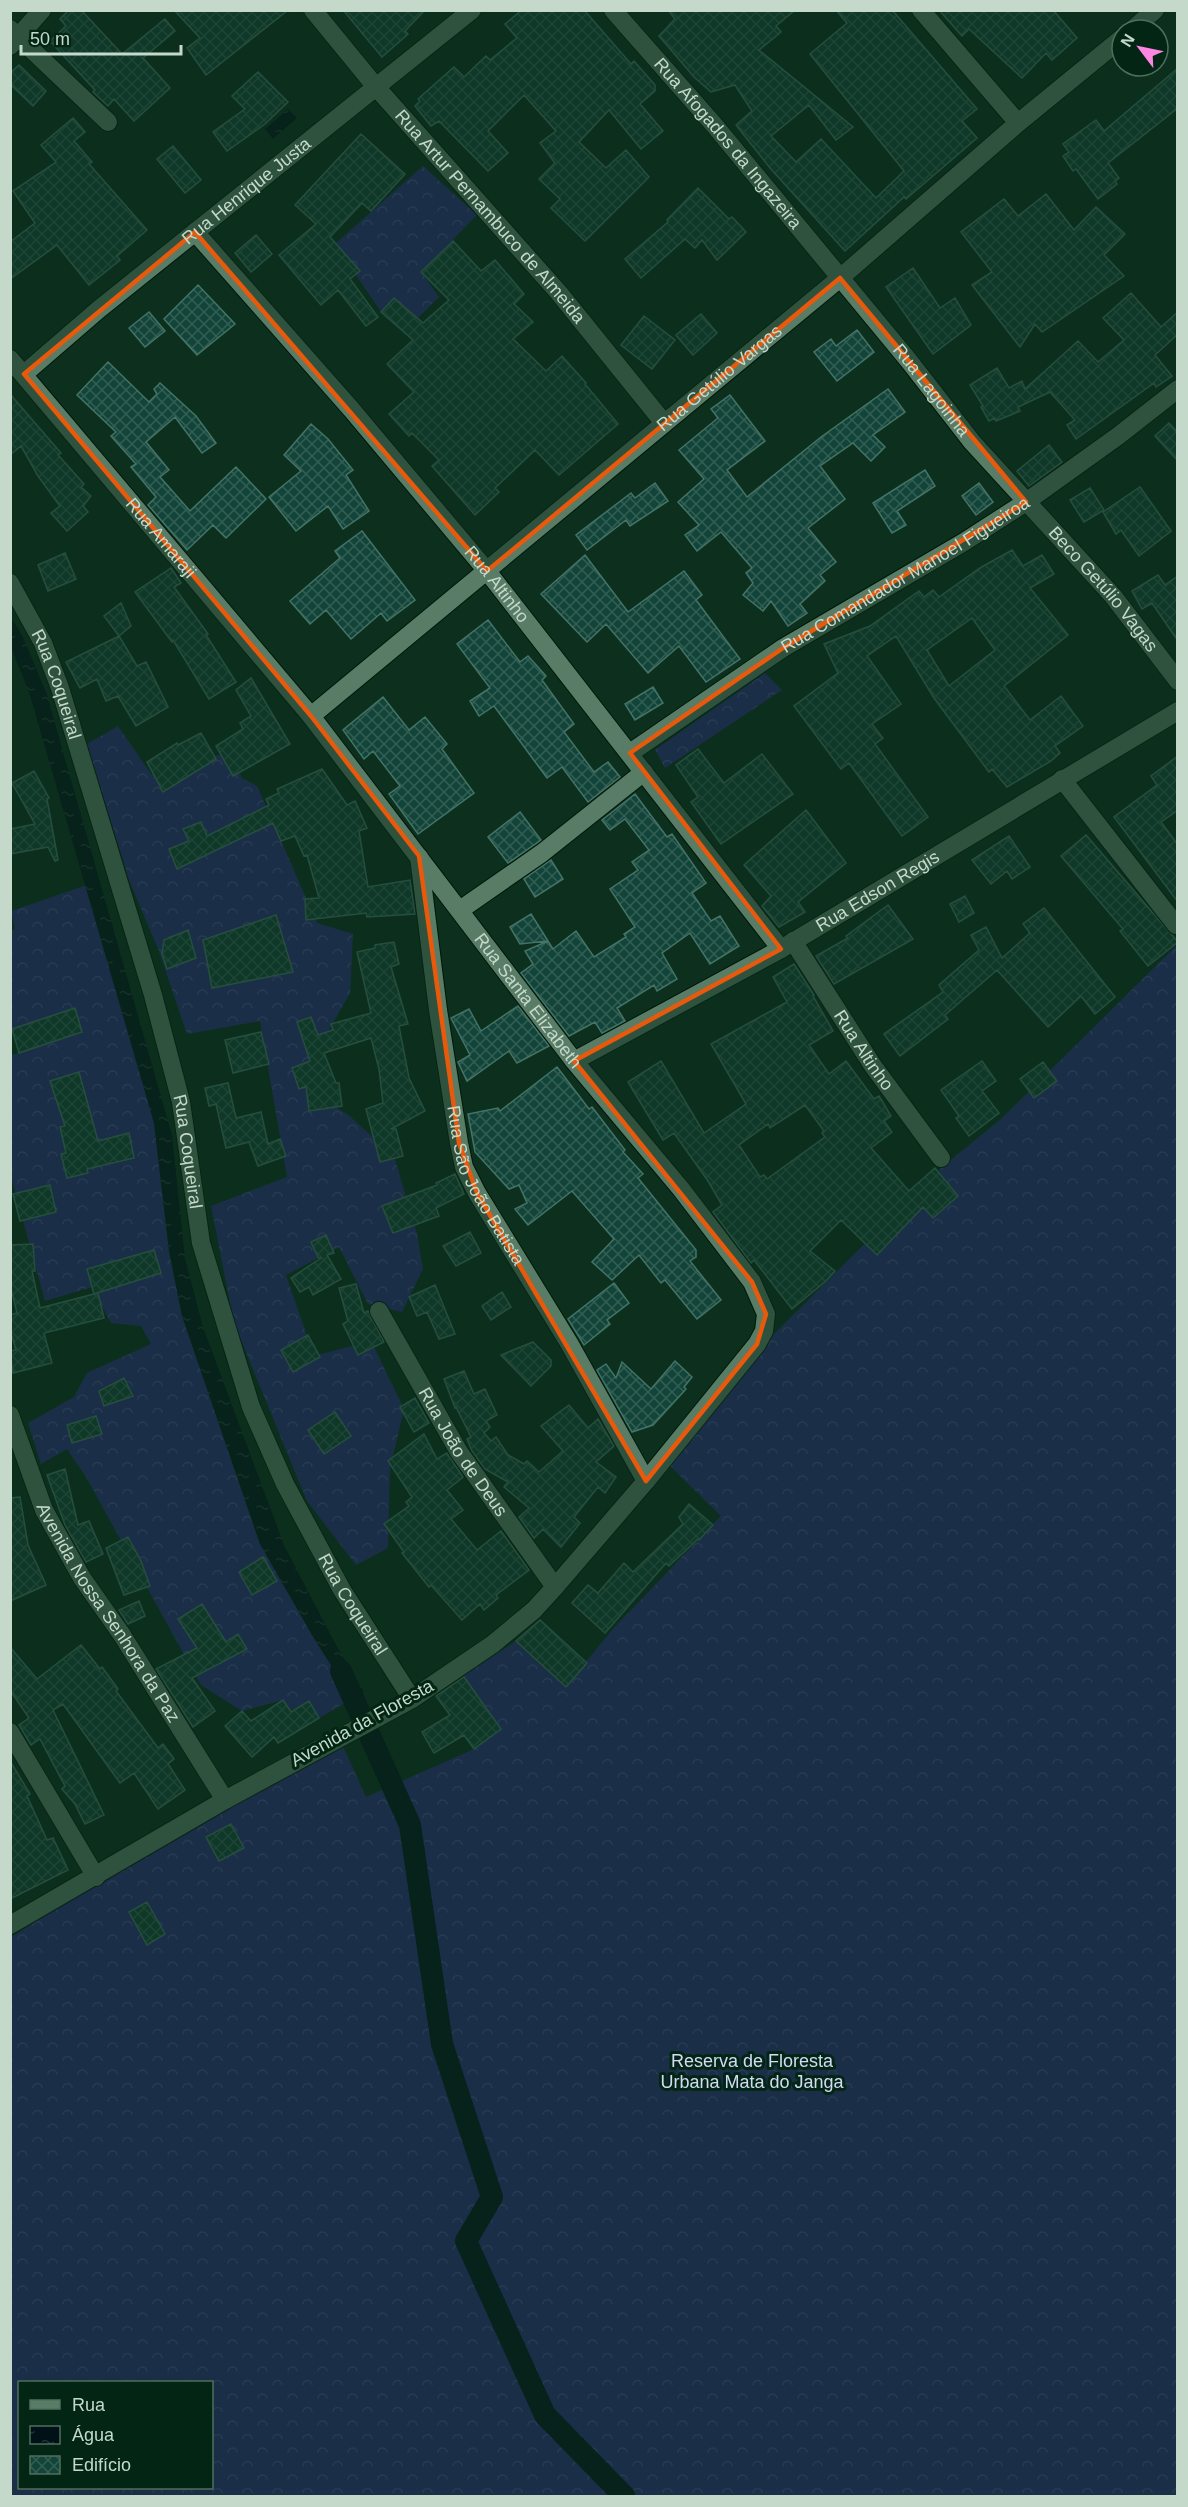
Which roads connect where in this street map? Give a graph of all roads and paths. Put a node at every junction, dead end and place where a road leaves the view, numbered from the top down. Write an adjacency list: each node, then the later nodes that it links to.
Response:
1 (42, 10): 6 (street)
2 (313, 10): 8 (street, Rua Artur Pernambuco de Almeida)
3 (471, 10): 8 (street, Rua Henrique Justa)
4 (613, 10): 12 (street, Rua Afogados da Ingazeira)
5 (921, 10): 10 (street)
6 (13, 37): 9 (street)
7 (1110, 48): 10 (street, Rua Getúlio Vargas)
8 (376, 87): 11 (street, Rua Henrique Justa); 16 (street, Rua Artur Pernambuco de Almeida)
9 (108, 122)
10 (1018, 123): 12 (street, Rua Getúlio Vargas)
11 (195, 232): 14 (street, Rua Henrique Justa); 18 (street, Rua Altinho)
12 (840, 278): 16 (street, Rua Getúlio Vargas); 17 (street, Rua Lagoinha)
13 (10, 359): 14 (street, Rua Amaraji)
14 (24, 374): 22 (street, Rua Amaraji)
15 (1178, 389): 17 (street, Rua Comandador Manoel Figueiroa)
16 (664, 423): 18 (street, Rua Getúlio Vargas)
17 (1026, 502): 20 (street, Beco Getúlio Vagas); 23 (street, Rua Comandador Manoel Figueiroa)
18 (487, 571): 22 (street, Rua Getúlio Vargas); 23 (street, Rua Altinho)
19 (10, 584): 37 (street, Rua Coqueiral)
20 (1178, 681)
21 (1178, 711): 25 (street, Rua Edson Regis)
22 (311, 716): 26 (street, Rua Santa Elizabeth)
23 (630, 753): 24 (street, Rua Altinho)
24 (644, 772): 27 (street); 29 (street, Rua Altinho)
25 (1062, 779): 28 (street); 29 (street, Rua Edson Regis)
26 (419, 856): 27 (street, Rua Santa Elizabeth); 35 (street, Rua São João Batista)
27 (460, 910): 30 (street, Rua Santa Elizabeth)
28 (1176, 925)
29 (787, 945): 30 (street, Rua Edson Regis); 31 (street, Rua Altinho)
30 (574, 1061): 32 (street, Rua Santa Elizabeth)
31 (941, 1158)
32 (752, 1282): 35 (street, Avenida da Floresta)
33 (379, 1311): 36 (street, Rua João de Deus)
34 (10, 1416): 39 (street, Avenida Nossa Senhora da Paz)
35 (646, 1481): 36 (street, Avenida da Floresta)
36 (555, 1587): 37 (street, Avenida da Floresta)
37 (405, 1703): 39 (street, Avenida da Floresta)
38 (10, 1732): 40 (street)
39 (225, 1800): 40 (street, Avenida da Floresta)
40 (96, 1877): 41 (street, Avenida da Floresta)
41 (10, 1925)

